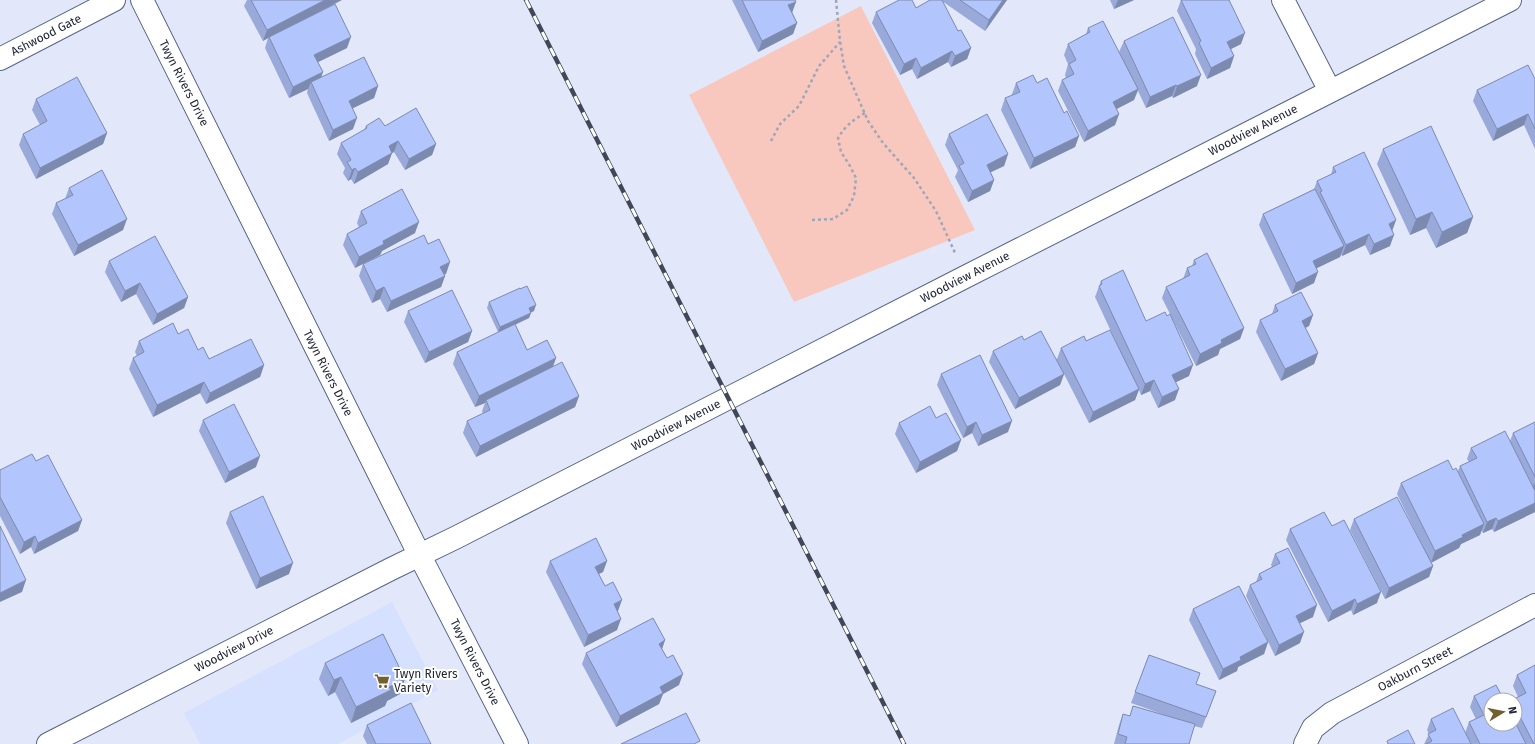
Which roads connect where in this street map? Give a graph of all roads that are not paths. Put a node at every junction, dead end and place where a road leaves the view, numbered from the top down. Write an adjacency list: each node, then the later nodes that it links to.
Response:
1 (114, 0): 5 (street, Ashwood Gate)
2 (142, 0): 7 (street, Twyn Rivers Drive)
3 (1283, 0): 6 (street)
4 (1510, 0): 6 (street, Woodview Avenue)
5 (0, 59)
6 (1330, 91): 7 (street, Woodview Avenue)
7 (420, 556): 9 (street, Woodview Drive); 10 (street, Twyn Rivers Drive)
8 (1535, 605): 11 (street, Oakburn Street)
9 (48, 744)
10 (517, 744)
11 (1305, 744)

